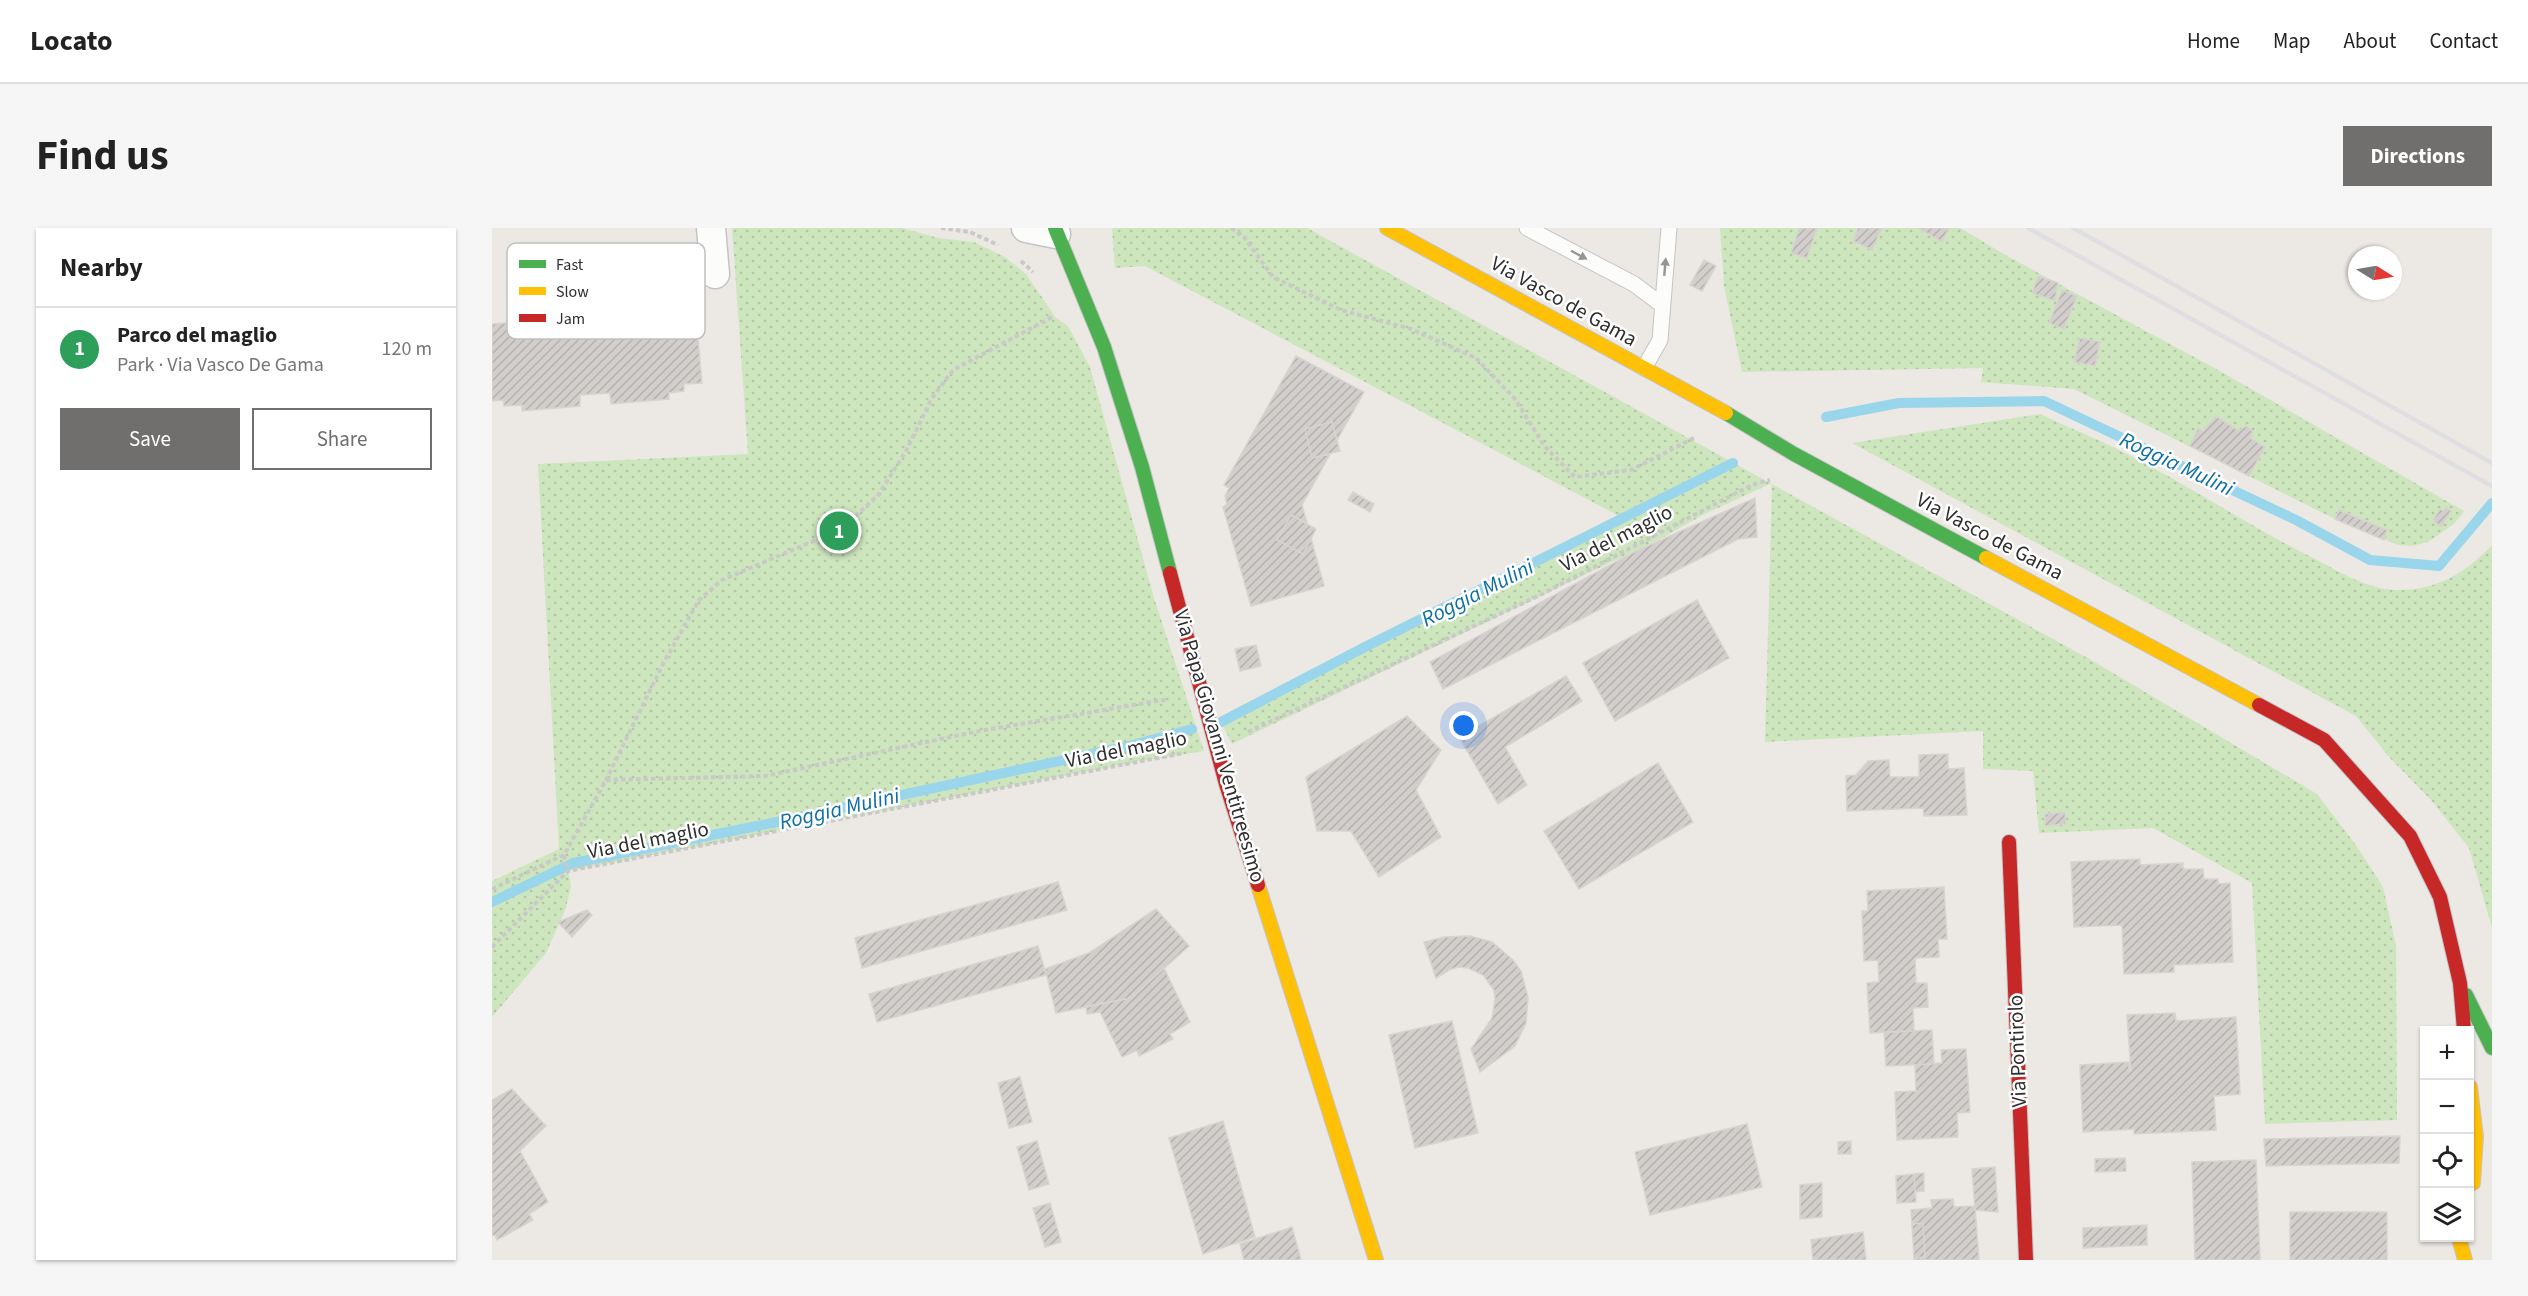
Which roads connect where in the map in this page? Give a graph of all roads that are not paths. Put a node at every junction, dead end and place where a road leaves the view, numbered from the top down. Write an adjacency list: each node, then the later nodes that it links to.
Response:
1 (711, 228): 7 (street)
2 (1026, 228): 6 (street, Via Papa Giovanni Ventitreesimo)
3 (1387, 228): 9 (street, Via Vasco de Gama)
4 (1527, 228): 8 (lane, one-way to 8)
5 (1669, 228): 8 (lane, one-way to 5)
6 (1056, 231): 18 (street, Via Papa Giovanni Ventitreesimo)
7 (715, 274)
8 (1662, 305): 9 (lane)
9 (1644, 368): 11 (street, Via Vasco de Gama)
10 (2009, 842): 19 (street, Via Pontirolo)
11 (2460, 983): 12 (street, Via Vasco de Gama); 13 (street, Via Vasco de Gama)
12 (2464, 1026)
13 (2492, 1048)
14 (2474, 1123): 15 (street)
15 (2474, 1157)
16 (2486, 1172): 17 (street)
17 (2474, 1184)
18 (1376, 1260)
19 (2025, 1260)

